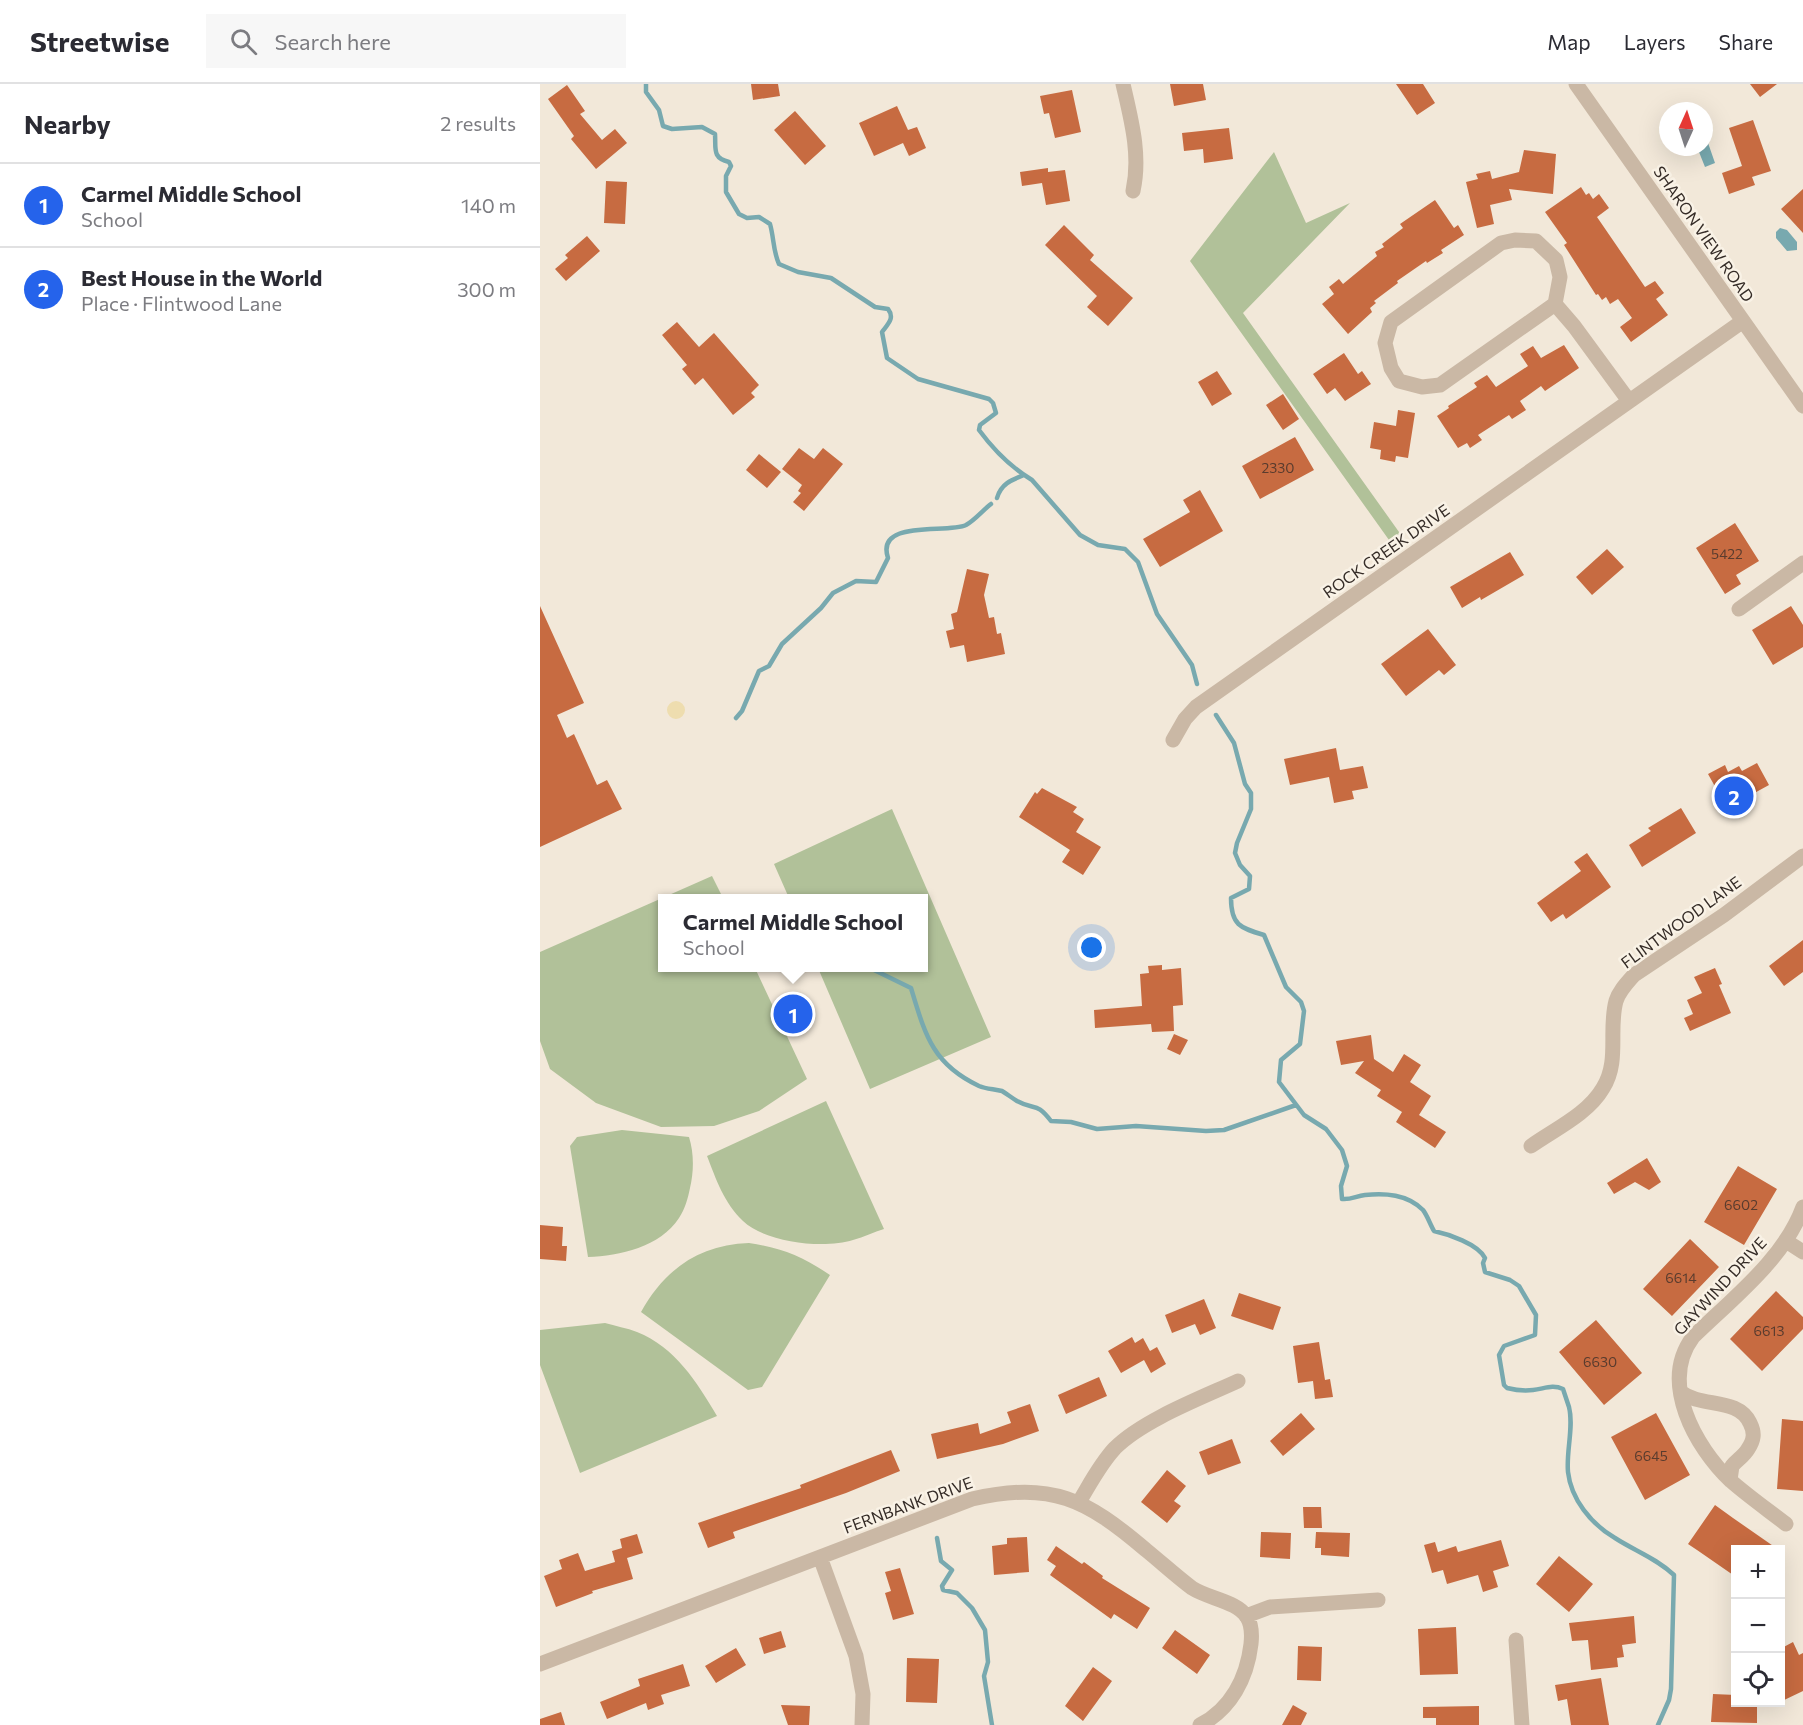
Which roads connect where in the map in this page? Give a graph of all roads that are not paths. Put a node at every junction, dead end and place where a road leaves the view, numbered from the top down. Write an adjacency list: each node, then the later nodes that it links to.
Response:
1 (1123, 84): 3 (street)
2 (1576, 84): 5 (street, SHARON VIEW ROAD)
3 (1132, 191)
4 (1555, 304): 4 (street); 6 (street)
5 (1743, 321): 6 (street, ROCK CREEK DRIVE); 7 (street, SHARON VIEW ROAD)
6 (1629, 401): 10 (street, ROCK CREEK DRIVE)
7 (1803, 406)
8 (1803, 563): 9 (street)
9 (1739, 609)
10 (1173, 740)
11 (1803, 856): 12 (street, FLINTWOOD LANE)
12 (1531, 1146)
13 (1803, 1207): 14 (street, GAYWIND DRIVE)
14 (1786, 1241): 15 (street, GAYWIND DRIVE); 17 (street, GAYWIND DRIVE)
15 (1803, 1252)
16 (1238, 1381): 19 (street)
17 (1681, 1392): 18 (street, GAYWIND DRIVE); 18 (street)
18 (1730, 1480): 20 (street, GAYWIND DRIVE)
19 (1079, 1502): 21 (street, FERNBANK DRIVE); 23 (street, FERNBANK DRIVE)
20 (1786, 1524)
21 (820, 1557): 25 (street, FERNBANK DRIVE); 26 (street)
22 (1378, 1600): 23 (street)
23 (1246, 1616): 27 (street)
24 (1516, 1640): 28 (street)
25 (540, 1664)
26 (861, 1725)
27 (1200, 1725)
28 (1522, 1725)

